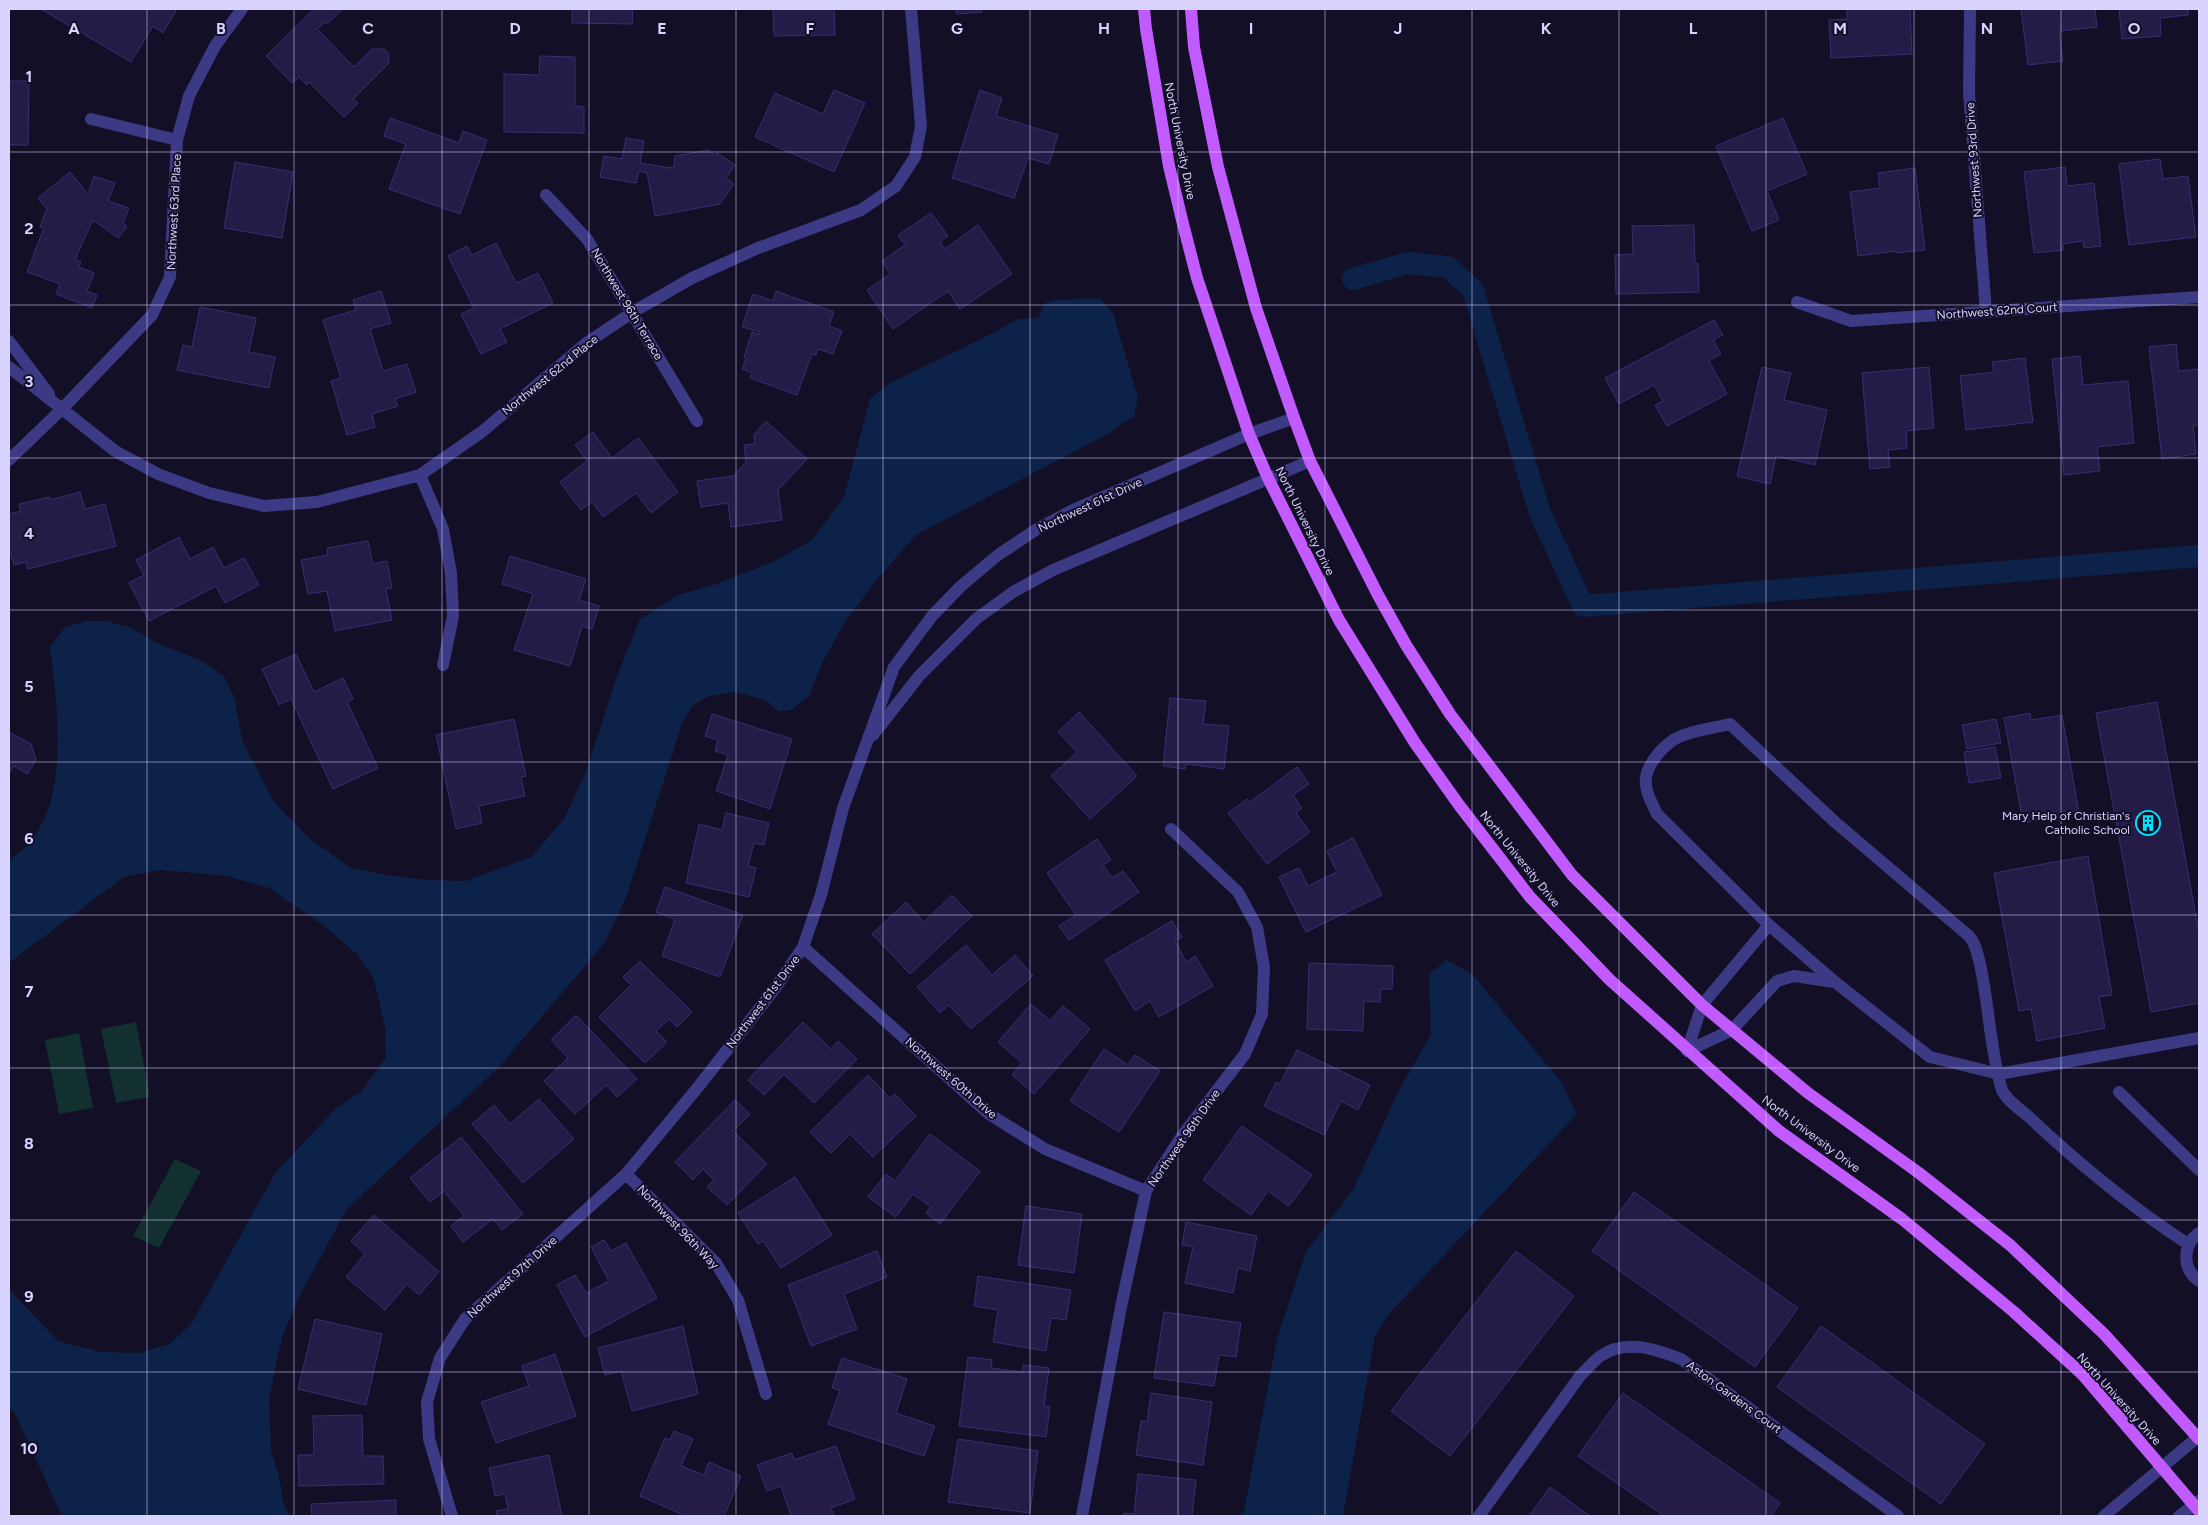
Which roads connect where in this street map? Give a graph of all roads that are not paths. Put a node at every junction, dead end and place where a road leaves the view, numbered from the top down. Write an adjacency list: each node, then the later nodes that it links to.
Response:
1 (242, 9): 7 (street, Northwest 63rd Place)
2 (911, 9): 11 (street, Northwest 62nd Place)
3 (1144, 9): 18 (main road, North University Drive)
4 (1191, 9): 16 (main road)
5 (1970, 9): 12 (street, Northwest 93rd Drive)
6 (91, 119): 7 (street)
7 (177, 140): 15 (street, Northwest 63rd Place)
8 (546, 196): 11 (street, Northwest 96th Terrace)
9 (2199, 297): 12 (street, Northwest 62nd Court)
10 (1797, 302): 12 (street, Northwest 62nd Court)
11 (633, 312): 17 (street, Northwest 96th Terrace); 21 (street, Northwest 62nd Place)
12 (1986, 312)
13 (9, 341): 15 (street, Northwest 62nd Place)
14 (9, 367): 15 (street, Northwest 62nd Place)
15 (62, 409): 19 (street, Northwest 63rd Place); 21 (street, Northwest 62nd Place)
16 (1294, 418): 18 (street, Northwest 61st Drive); 20 (main road)
17 (698, 421)
18 (1249, 434): 22 (main road, North University Drive); 24 (street, Northwest 61st Drive)
19 (9, 460)
20 (1310, 461): 22 (street, Northwest 61st Drive); 29 (main road)
21 (420, 475): 23 (street)
22 (1268, 478): 24 (street, Northwest 61st Drive); 32 (main road, North University Drive)
23 (443, 665)
24 (865, 744): 27 (street, Northwest 61st Drive)
25 (1172, 829): 37 (street, Northwest 96th Drive)
26 (1769, 925): 28 (street); 29 (street); 33 (street)
27 (803, 947): 36 (street, Northwest 61st Drive); 37 (street, Northwest 60th Drive)
28 (1835, 982): 30 (street); 33 (street)
29 (1702, 1005): 30 (main road); 32 (street)
30 (1732, 1030): 32 (street); 42 (main road)
31 (2199, 1038): 33 (street)
32 (1687, 1051): 43 (main road, North University Drive)
33 (1999, 1074): 39 (street)
34 (2119, 1092): 35 (street)
35 (2199, 1170)
36 (626, 1174): 41 (street, Northwest 96th Way); 45 (street, Northwest 97th Drive)
37 (1146, 1191): 46 (street, Northwest 96th Drive)
38 (2199, 1232): 39 (street)
39 (2188, 1244): 40 (street)
40 (2199, 1281)
41 (766, 1394)
42 (2199, 1438): 43 (street)
43 (2163, 1468): 44 (main road, North University Drive); 49 (street)
44 (2198, 1506): 50 (street)
45 (452, 1516)
46 (1082, 1516)
47 (1478, 1516): 48 (street, Aston Gardens Court)
48 (1898, 1516)
49 (2104, 1516)
50 (2179, 1516)

